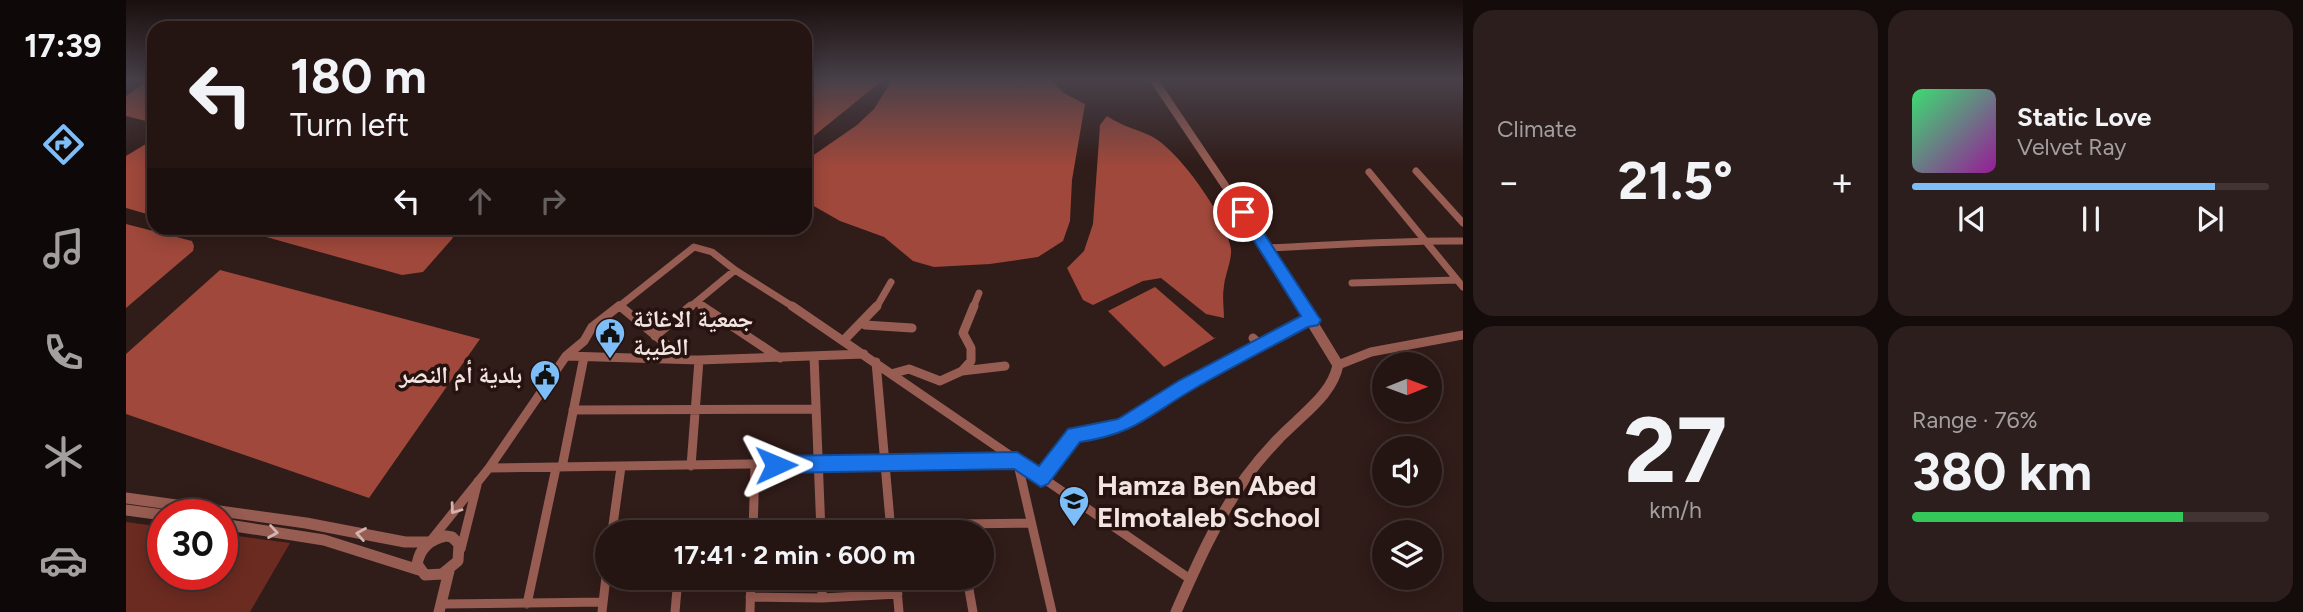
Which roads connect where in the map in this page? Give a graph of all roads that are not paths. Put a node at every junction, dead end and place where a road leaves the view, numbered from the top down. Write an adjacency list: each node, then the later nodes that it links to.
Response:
1 (1173, 109): 7 (street)
2 (1416, 171): 4 (street)
3 (1368, 172): 6 (street)
4 (1463, 223)
5 (1463, 241): 6 (street)
6 (1426, 242): 7 (street); 11 (street)
7 (1267, 248): 15 (street)
8 (735, 270): 13 (street); 14 (street); 21 (street)
9 (891, 282): 16 (street)
10 (1352, 283): 11 (street)
11 (1460, 284)
12 (979, 293): 33 (street)
13 (696, 302): 19 (street); 27 (street)
14 (619, 306): 19 (street); 24 (street)
15 (1312, 320): 22 (street); 31 (street)
16 (865, 325): 17 (street); 21 (street)
17 (912, 328)
18 (1463, 335): 31 (street)
19 (655, 336): 28 (street)
20 (1253, 338): 22 (street)
21 (844, 340): 23 (street)
22 (1262, 346): 46 (street)
23 (865, 354): 25 (street); 30 (street)
24 (566, 356): 26 (street); 45 (street)
25 (814, 356): 27 (street); 36 (street)
26 (584, 357): 28 (street); 37 (street)
27 (780, 358): 29 (street)
28 (685, 360): 29 (street)
29 (699, 360): 35 (street)
30 (876, 362): 34 (street); 39 (street)
31 (1338, 365): 62 (street)
32 (1004, 366): 33 (street)
33 (962, 371): 34 (street)
34 (891, 374): 38 (street)
35 (695, 408): 36 (street); 37 (street); 42 (street)
36 (816, 409): 40 (street)
37 (573, 410): 43 (street)
38 (1017, 460): 39 (street); 46 (street); 55 (street)
39 (884, 463): 40 (street); 54 (street)
40 (819, 464): 41 (street); 53 (street)
41 (755, 465): 42 (street); 52 (street)
42 (691, 466): 44 (street)
43 (559, 467): 44 (street); 45 (street); 71 (street)
44 (621, 467): 51 (street)
45 (489, 468): 47 (street)
46 (1041, 478): 62 (street)
47 (479, 480): 58 (street, one-way to 58); 59 (street)
48 (126, 498): 58 (street, one-way to 48)
49 (126, 510): 50 (street)
50 (147, 513)
51 (614, 520)
52 (753, 520)
53 (821, 520)
54 (889, 520)
55 (1030, 523): 56 (street); 78 (street)
56 (994, 526)
57 (238, 527): 60 (street, one-way to 60)
58 (430, 541): 59 (street); 60 (street)
59 (461, 549): 61 (street)
60 (419, 570): 61 (street)
61 (449, 571): 73 (street)
62 (1190, 579): 79 (street)
63 (677, 590): 74 (street)
64 (750, 590): 69 (street)
65 (822, 590): 70 (street)
66 (898, 590): 68 (street)
67 (969, 590): 77 (street)
68 (898, 594): 70 (street); 76 (street)
69 (750, 597): 70 (street); 75 (street)
70 (822, 598)
71 (527, 604): 72 (street); 73 (street)
72 (602, 607)
73 (440, 608)
74 (675, 612)
75 (750, 612)
76 (900, 612)
77 (973, 612)
78 (1052, 612)
79 (1176, 612)

